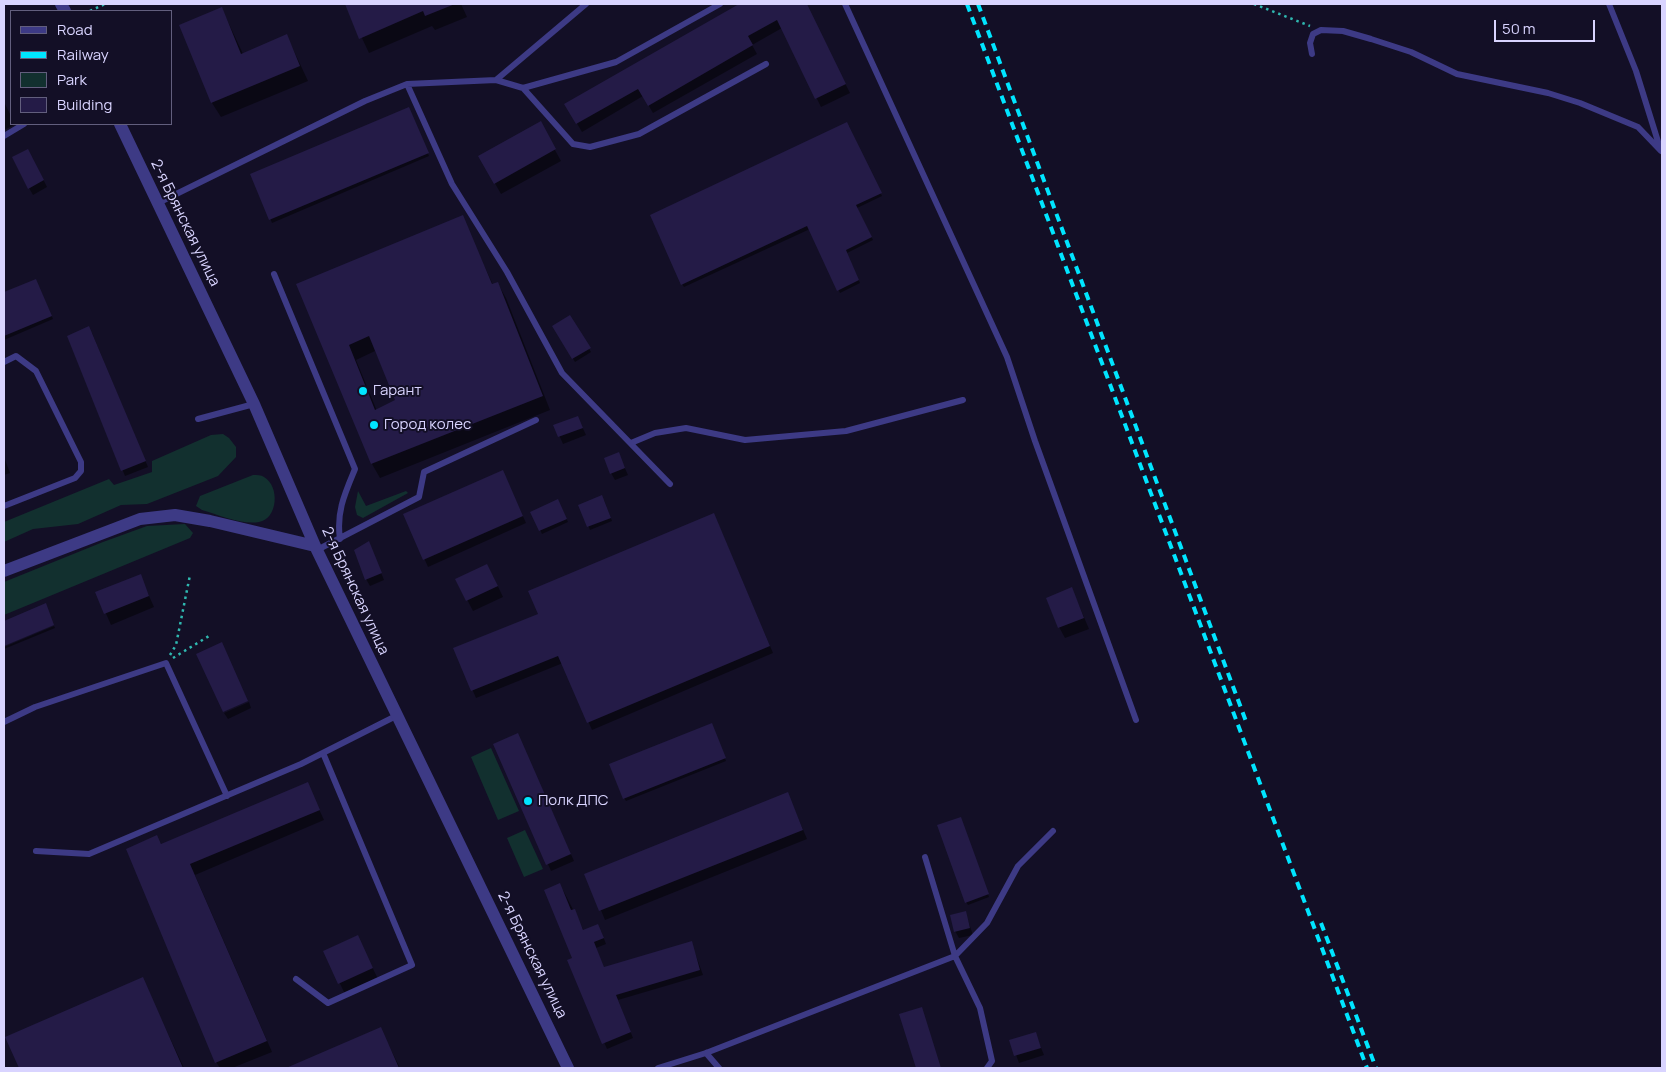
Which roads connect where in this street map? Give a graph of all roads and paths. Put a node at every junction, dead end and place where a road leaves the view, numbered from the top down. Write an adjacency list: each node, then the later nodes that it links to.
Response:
1 (106, 4): 7 (path)
2 (586, 4): 11 (lane)
3 (720, 4): 13 (lane)
4 (845, 4): 35 (lane)
5 (1254, 4): 8 (path)
6 (1609, 4): 17 (lane)
7 (92, 10)
8 (1321, 30): 9 (lane); 17 (lane)
9 (1312, 54)
10 (766, 64): 13 (lane)
11 (496, 80): 12 (lane); 13 (lane)
12 (407, 84): 18 (lane); 25 (lane)
13 (522, 88)
14 (22, 125): 16 (lane)
15 (120, 125): 18 (street, 2-я Брянская улица)
16 (4, 136)
17 (1662, 153)
18 (158, 204): 22 (street, 2-я Брянская улица)
19 (274, 274): 28 (lane)
20 (4, 362): 27 (lane)
21 (963, 400): 25 (lane)
22 (254, 404): 23 (lane); 29 (street, 2-я Брянская улица)
23 (198, 419)
24 (536, 420): 28 (lane)
25 (631, 443): 26 (lane)
26 (670, 484)
27 (4, 506)
28 (340, 539): 29 (lane)
29 (316, 548): 30 (street); 34 (street, 2-я Брянская улица)
30 (4, 571)
31 (190, 575): 33 (path)
32 (209, 636): 33 (path)
33 (166, 663): 36 (lane); 38 (lane)
34 (396, 716): 37 (lane); 45 (street, 2-я Брянская улица)
35 (1136, 720)
36 (4, 722)
37 (323, 753): 38 (lane); 43 (lane)
38 (226, 796): 40 (lane)
39 (1053, 831): 42 (lane)
40 (36, 852)
41 (925, 857): 42 (lane)
42 (955, 956): 44 (lane); 48 (lane)
43 (296, 979)
44 (706, 1053): 46 (lane); 47 (lane)
45 (568, 1068)
46 (658, 1068)
47 (719, 1068)
48 (987, 1068)

